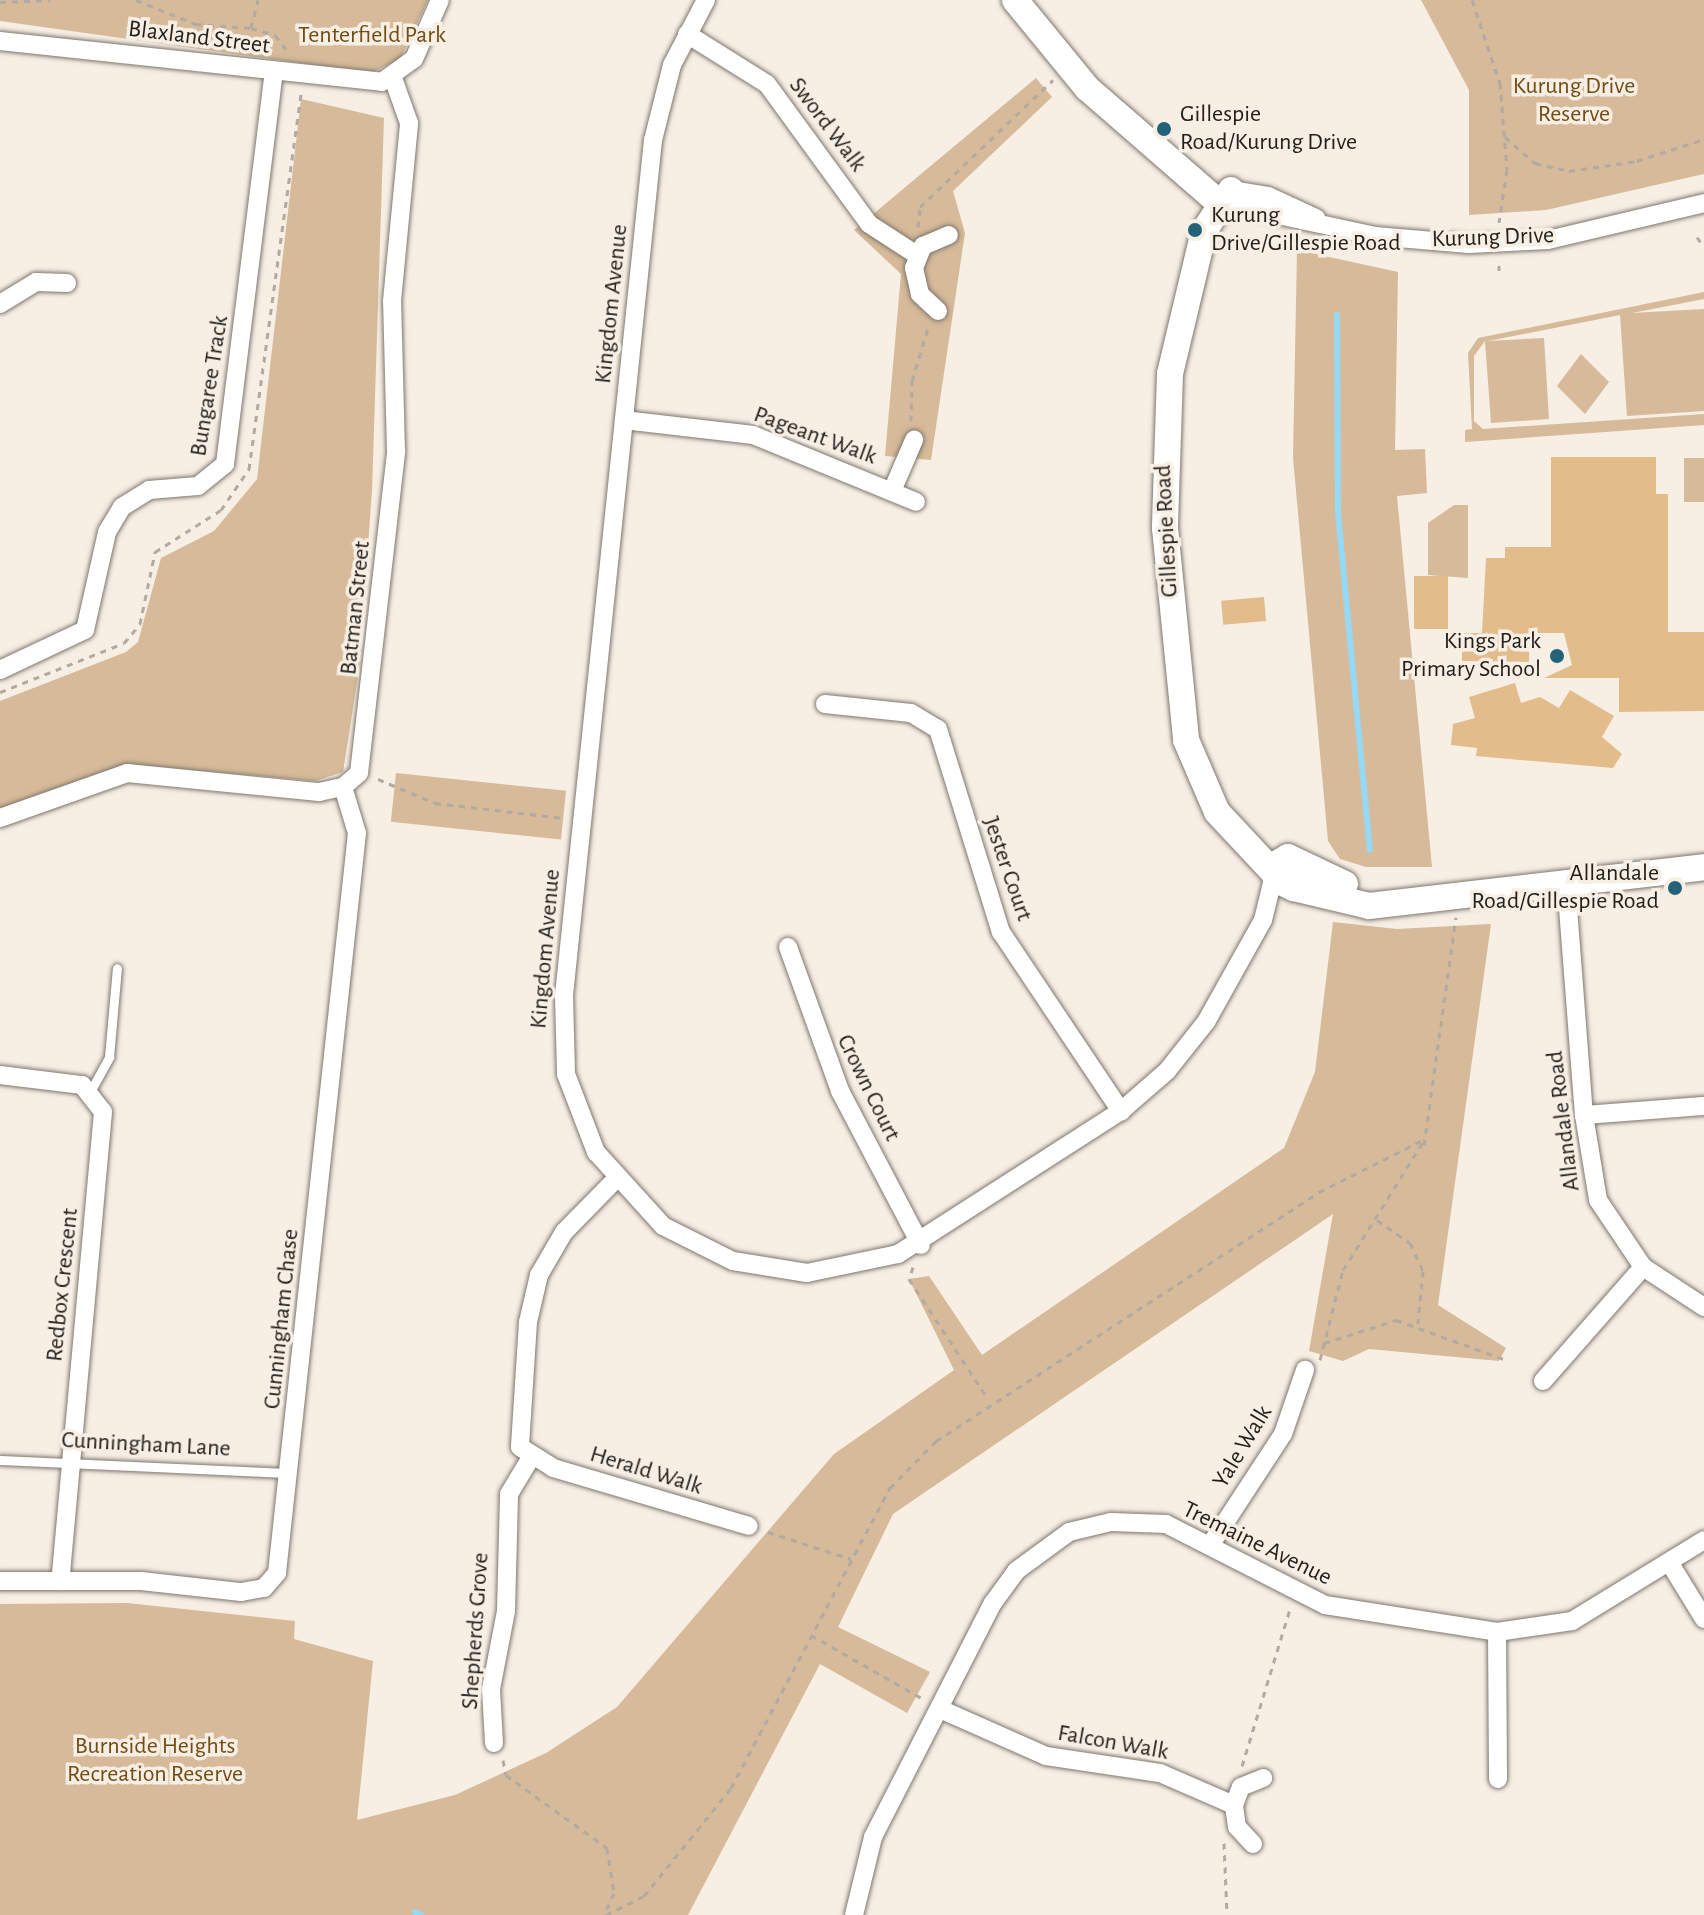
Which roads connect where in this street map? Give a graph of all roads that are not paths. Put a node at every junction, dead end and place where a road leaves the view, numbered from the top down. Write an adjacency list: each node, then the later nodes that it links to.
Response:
1 (440, 0): 7 (street)
2 (706, 0): 4 (street, Kingdom Avenue)
3 (1015, 0): 8 (street, Kurung Drive)
4 (687, 34): 11 (street, Sword Walk); 15 (street, Kingdom Avenue)
5 (0, 41): 6 (street, Blaxland Street)
6 (274, 71): 7 (street, Blaxland Street); 19 (street, Bungaree Track)
7 (393, 78): 21 (street, Batman Street)
8 (1227, 200): 9 (street, Kurung Drive); 24 (street, Gillespie Road)
9 (1704, 203)
10 (949, 235): 11 (street)
11 (917, 255): 14 (street)
12 (67, 283): 13 (street)
13 (0, 304)
14 (938, 311)
15 (624, 420): 17 (street, Pageant Walk); 33 (street, Kingdom Avenue)
16 (914, 440): 17 (street, Pageant Walk)
17 (892, 491): 18 (street, Pageant Walk)
18 (916, 502)
19 (0, 670)
20 (825, 704): 31 (street, Jester Court)
21 (343, 787): 22 (street); 42 (street, Cunningham Chase)
22 (0, 818)
23 (1704, 867): 25 (street, Gillespie Road)
24 (1287, 875): 25 (street, Gillespie Road); 31 (street, Kingdom Avenue)
25 (1566, 882): 32 (street, Allandale Road)
26 (788, 947): 34 (street, Crown Court)
27 (117, 968): 29 (lane)
28 (0, 1075): 29 (street)
29 (91, 1090): 39 (street, Redbox Crescent)
30 (1704, 1106): 32 (street)
31 (1121, 1111): 34 (street, Kingdom Avenue)
32 (1584, 1115): 35 (street, Allandale Road)
33 (615, 1180): 34 (street, Kingdom Avenue); 40 (street)
34 (921, 1245)
35 (1643, 1267): 36 (street, Allandale Road); 38 (street)
36 (1704, 1307)
37 (1312, 1367): 45 (street, Yale Walk)
38 (1543, 1381)
39 (69, 1459): 41 (lane, Cunningham Lane); 42 (lane, Cunningham Lane); 48 (street, Redbox Crescent)
40 (530, 1459): 43 (street, Herald Walk); 52 (street, Shepherds Grove)
41 (0, 1460)
42 (290, 1473): 48 (street, Cunningham Chase)
43 (749, 1526)
44 (1704, 1540): 46 (street, Tremaine Avenue)
45 (1211, 1544): 50 (street, Tremaine Avenue); 51 (street, Tremaine Avenue)
46 (1669, 1562): 49 (street); 50 (street, Tremaine Avenue)
47 (0, 1581): 48 (street, Cunningham Chase)
48 (60, 1581)
49 (1704, 1619)
50 (1497, 1632): 54 (street)
51 (940, 1709): 55 (street, Falcon Walk); 57 (street, Tremaine Avenue)
52 (494, 1743)
53 (1263, 1778): 55 (street)
54 (1498, 1779)
55 (1237, 1796): 56 (street)
56 (1253, 1844)
57 (854, 1915)

